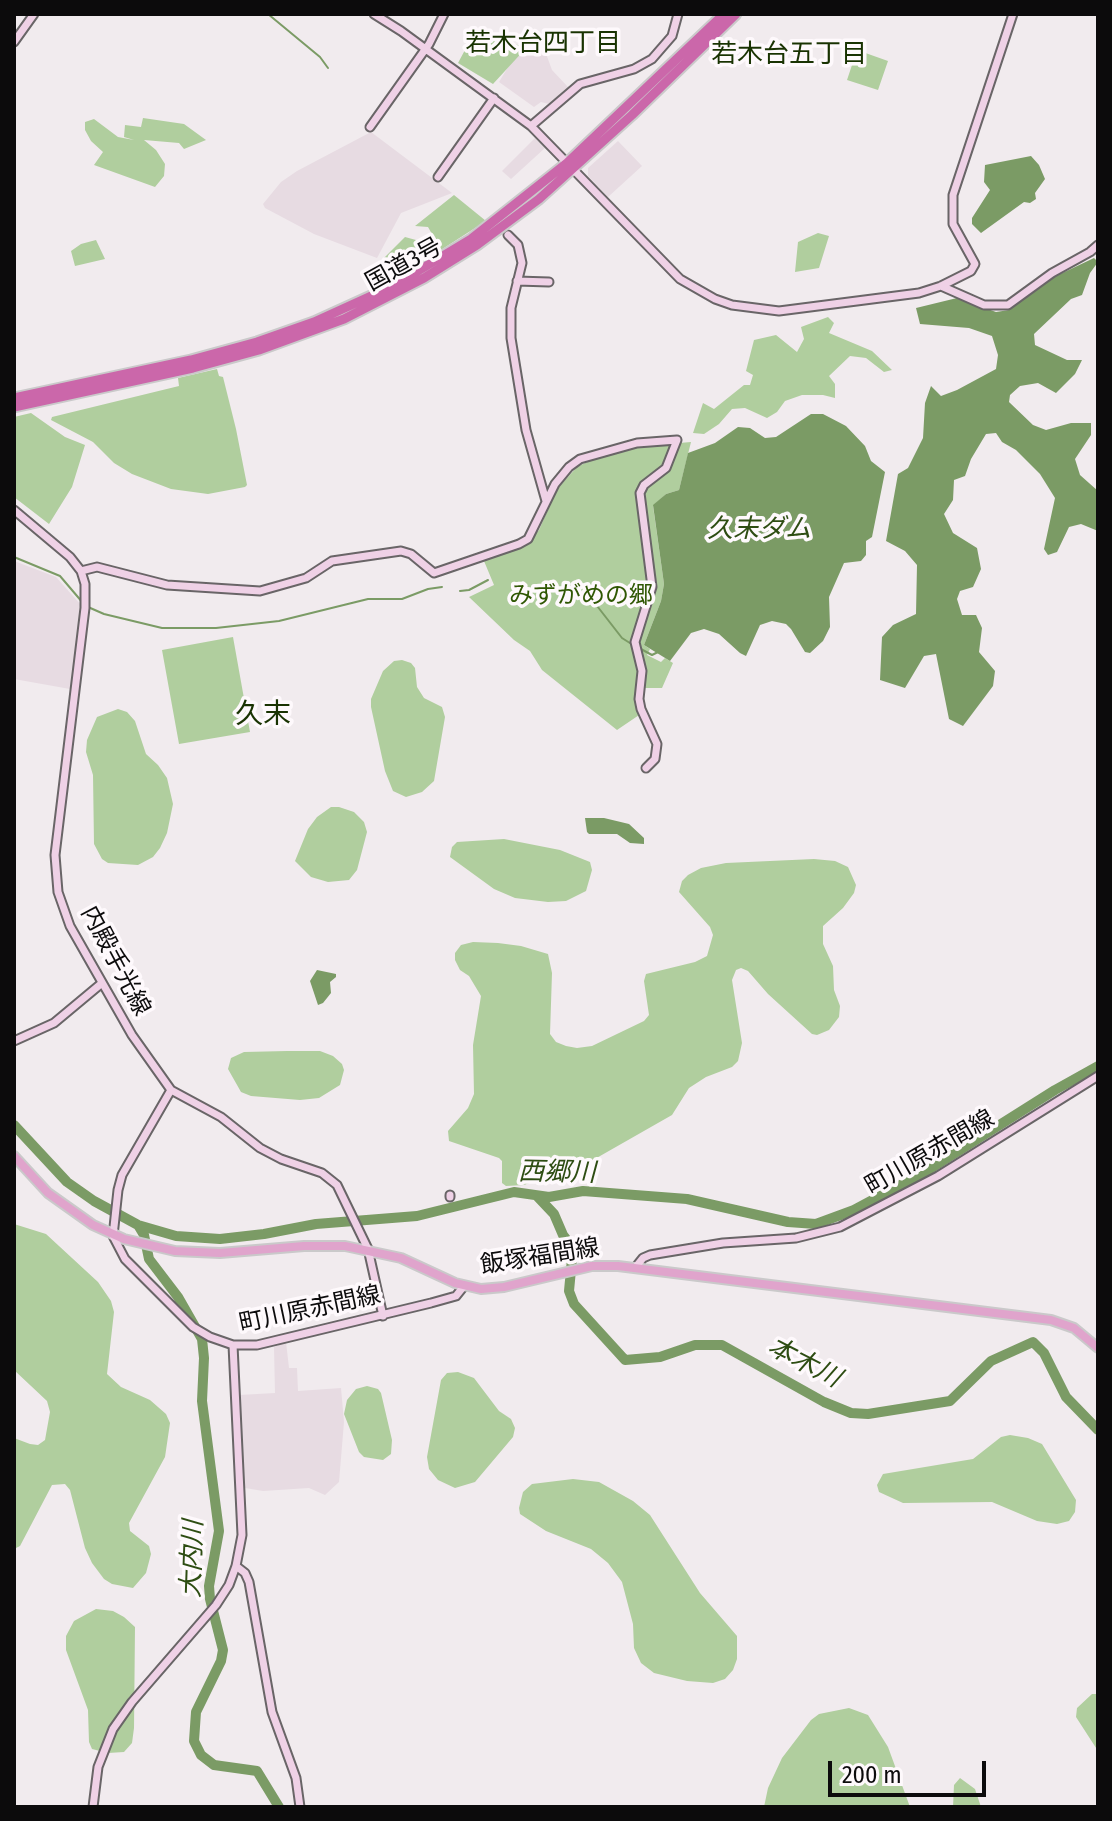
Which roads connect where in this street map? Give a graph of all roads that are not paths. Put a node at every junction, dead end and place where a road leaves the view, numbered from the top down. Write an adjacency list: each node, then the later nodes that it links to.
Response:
1 (34, 14): 8 (street)
2 (374, 14): 9 (street)
3 (444, 14): 9 (street)
4 (678, 14): 11 (street)
5 (724, 14): 13 (highway, 国道3号)
6 (736, 14): 13 (highway, 国道3号)
7 (1013, 14): 19 (street)
8 (14, 42)
9 (426, 49): 10 (street); 12 (street)
10 (494, 98): 11 (street); 14 (street)
11 (531, 126): 13 (street)
12 (370, 127)
13 (570, 166): 19 (street); 20 (highway, 国道3号); 21 (highway, 国道3号)
14 (438, 177)
15 (508, 235): 17 (street)
16 (1098, 245): 19 (street)
17 (517, 281): 18 (street); 22 (street)
18 (549, 282)
19 (941, 286)
20 (14, 398)
21 (14, 407)
22 (546, 501): 24 (street); 25 (street)
23 (14, 510): 24 (street)
24 (81, 571): 26 (street, 内殿手光線)
25 (646, 768)
26 (102, 983): 27 (street); 29 (street, 内殿手光線)
27 (14, 1041)
28 (1098, 1076): 33 (street, 町川原赤間線)
29 (171, 1090): 31 (street); 32 (street, 内殿手光線)
30 (14, 1156): 31 (main road, 飯塚福間線)
31 (113, 1236): 32 (main road, 飯塚福間線); 36 (street)
32 (368, 1249): 34 (main road, 飯塚福間線); 35 (street, 内殿手光線)
33 (635, 1268): 34 (main road, 飯塚福間線); 37 (main road, 飯塚福間線)
34 (464, 1286): 35 (street, 町川原赤間線)
35 (383, 1316): 36 (street, 町川原赤間線)
36 (233, 1345): 38 (street, 町川原赤間線)
37 (1098, 1348)
38 (236, 1566): 39 (street, 町川原赤間線); 40 (street)
39 (93, 1807)
40 (300, 1807)

